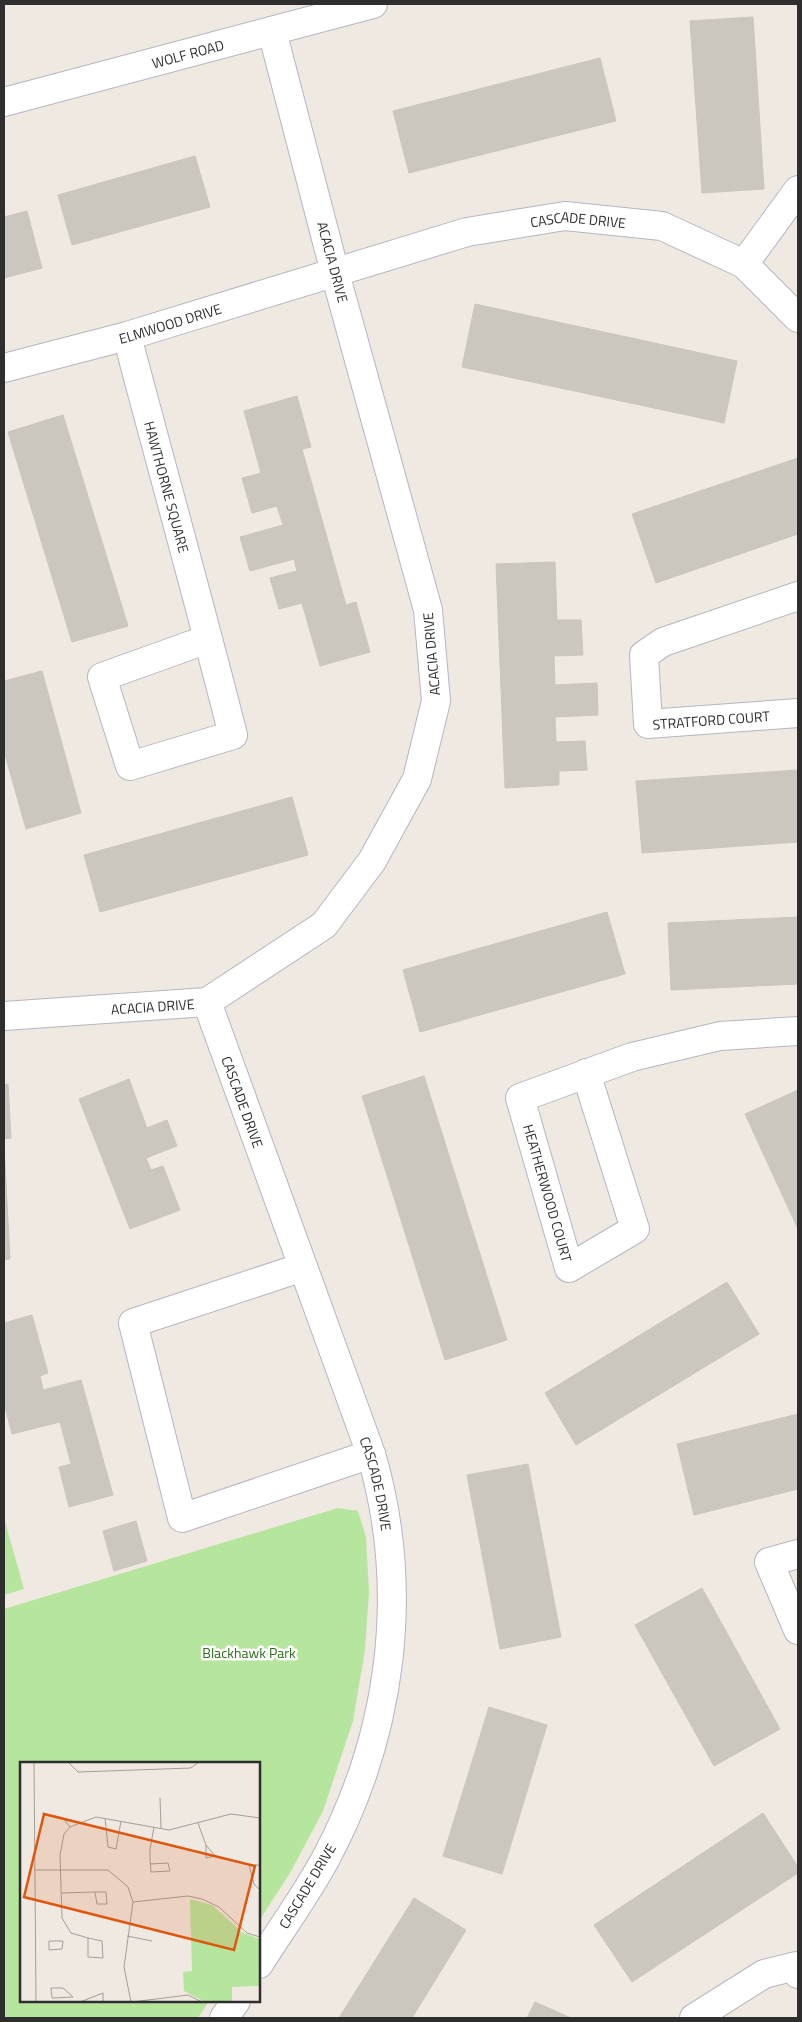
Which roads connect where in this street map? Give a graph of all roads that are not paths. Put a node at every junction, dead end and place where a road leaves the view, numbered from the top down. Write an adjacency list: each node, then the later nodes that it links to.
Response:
1 (372, 4): 2 (street, WOLF ROAD)
2 (272, 31): 3 (street, WOLF ROAD); 6 (street, ACACIA DRIVE)
3 (4, 102)
4 (798, 190): 5 (street)
5 (744, 264): 6 (street, CASCADE DRIVE); 7 (street, CASCADE DRIVE)
6 (335, 273): 8 (street, ELMWOOD DRIVE); 13 (street, ACACIA DRIVE)
7 (798, 318)
8 (127, 336): 9 (street, ELMWOOD DRIVE); 11 (street, HAWTHORNE SQUARE)
9 (4, 368)
10 (798, 596): 12 (street, STRATFORD COURT)
11 (208, 640): 11 (street, HAWTHORNE SQUARE)
12 (798, 713)
13 (207, 1002): 14 (street, ACACIA DRIVE); 17 (street, CASCADE DRIVE)
14 (4, 1016)
15 (798, 1031): 16 (street, HEATHERWOOD COURT)
16 (586, 1073): 16 (street, HEATHERWOOD COURT)
17 (303, 1267): 18 (street, CASCADE DRIVE); 18 (street)
18 (371, 1454): 21 (street, CASCADE DRIVE)
19 (798, 1554): 20 (street)
20 (798, 1630)
21 (260, 1962)
22 (798, 1974): 25 (street)
23 (235, 2002): 24 (street)
24 (224, 2018)
25 (694, 2018)

